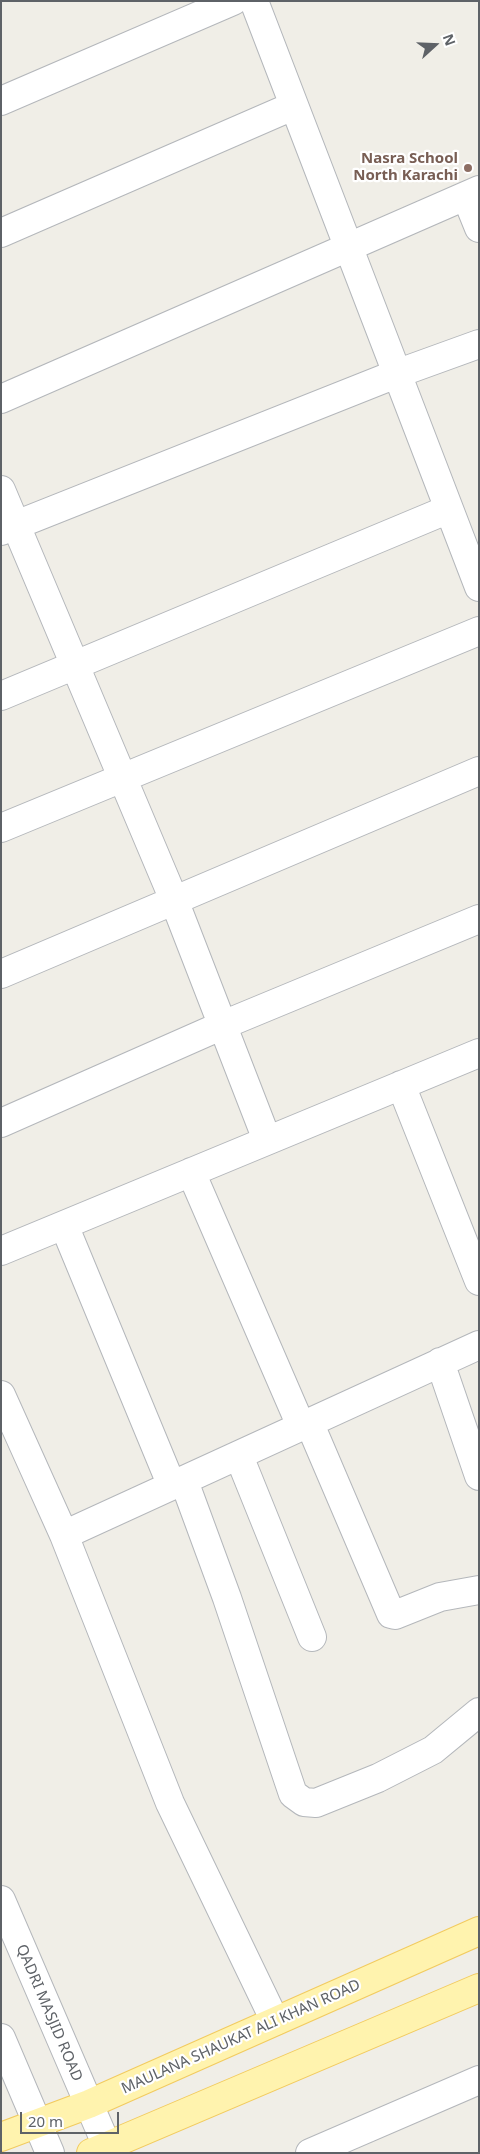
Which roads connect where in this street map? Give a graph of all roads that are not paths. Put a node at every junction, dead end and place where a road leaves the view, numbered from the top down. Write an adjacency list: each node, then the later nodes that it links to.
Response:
1 (233, 1): 3 (street)
2 (254, 1): 4 (street)
3 (1, 101)
4 (294, 106): 7 (street); 8 (street)
5 (472, 193): 6 (street); 8 (street)
6 (479, 228)
7 (1, 233)
8 (348, 248): 10 (street); 11 (street)
9 (479, 344): 10 (street)
10 (396, 374): 13 (street); 14 (street)
11 (1, 399)
12 (1, 490): 14 (street)
13 (448, 509): 15 (street); 17 (street)
14 (9, 527): 17 (street)
15 (479, 587)
16 (479, 631): 20 (street)
17 (76, 665): 18 (street); 20 (street)
18 (1, 696)
19 (479, 771): 22 (street)
20 (123, 778): 21 (street); 22 (street)
21 (1, 828)
22 (174, 900): 24 (street); 25 (street)
23 (479, 919): 25 (street)
24 (1, 974)
25 (223, 1025): 28 (street); 29 (street)
26 (479, 1053): 27 (street)
27 (401, 1085): 29 (street); 33 (street)
28 (1, 1123)
29 (267, 1140): 30 (street)
30 (191, 1172): 31 (street); 37 (street)
31 (64, 1225): 32 (street); 40 (street)
32 (1, 1251)
33 (479, 1281)
34 (479, 1344): 35 (street)
35 (440, 1362): 37 (street); 39 (street)
36 (1, 1395): 41 (street)
37 (305, 1424): 38 (street); 42 (street)
38 (239, 1456): 40 (street); 43 (street)
39 (479, 1476)
40 (180, 1482): 41 (street); 44 (street)
41 (64, 1535): 48 (street)
42 (479, 1590)
43 (312, 1637)
44 (479, 1712)
45 (1, 1900): 51 (street, QADRI MASJID ROAD)
46 (479, 1931): 48 (main road, MAULANA SHAUKAT ALI KHAN ROAD)
47 (479, 1988): 54 (main road)
48 (275, 2022): 51 (main road, MAULANA SHAUKAT ALI KHAN ROAD)
49 (1, 2038): 52 (street)
50 (479, 2080): 56 (street)
51 (88, 2104): 52 (main road, MAULANA SHAUKAT ALI KHAN ROAD); 54 (street, QADRI MASJID ROAD)
52 (36, 2122): 53 (main road, MAULANA SHAUKAT ALI KHAN ROAD); 55 (street)
53 (1, 2137)
54 (103, 2151)
55 (50, 2153)
56 (310, 2153)

